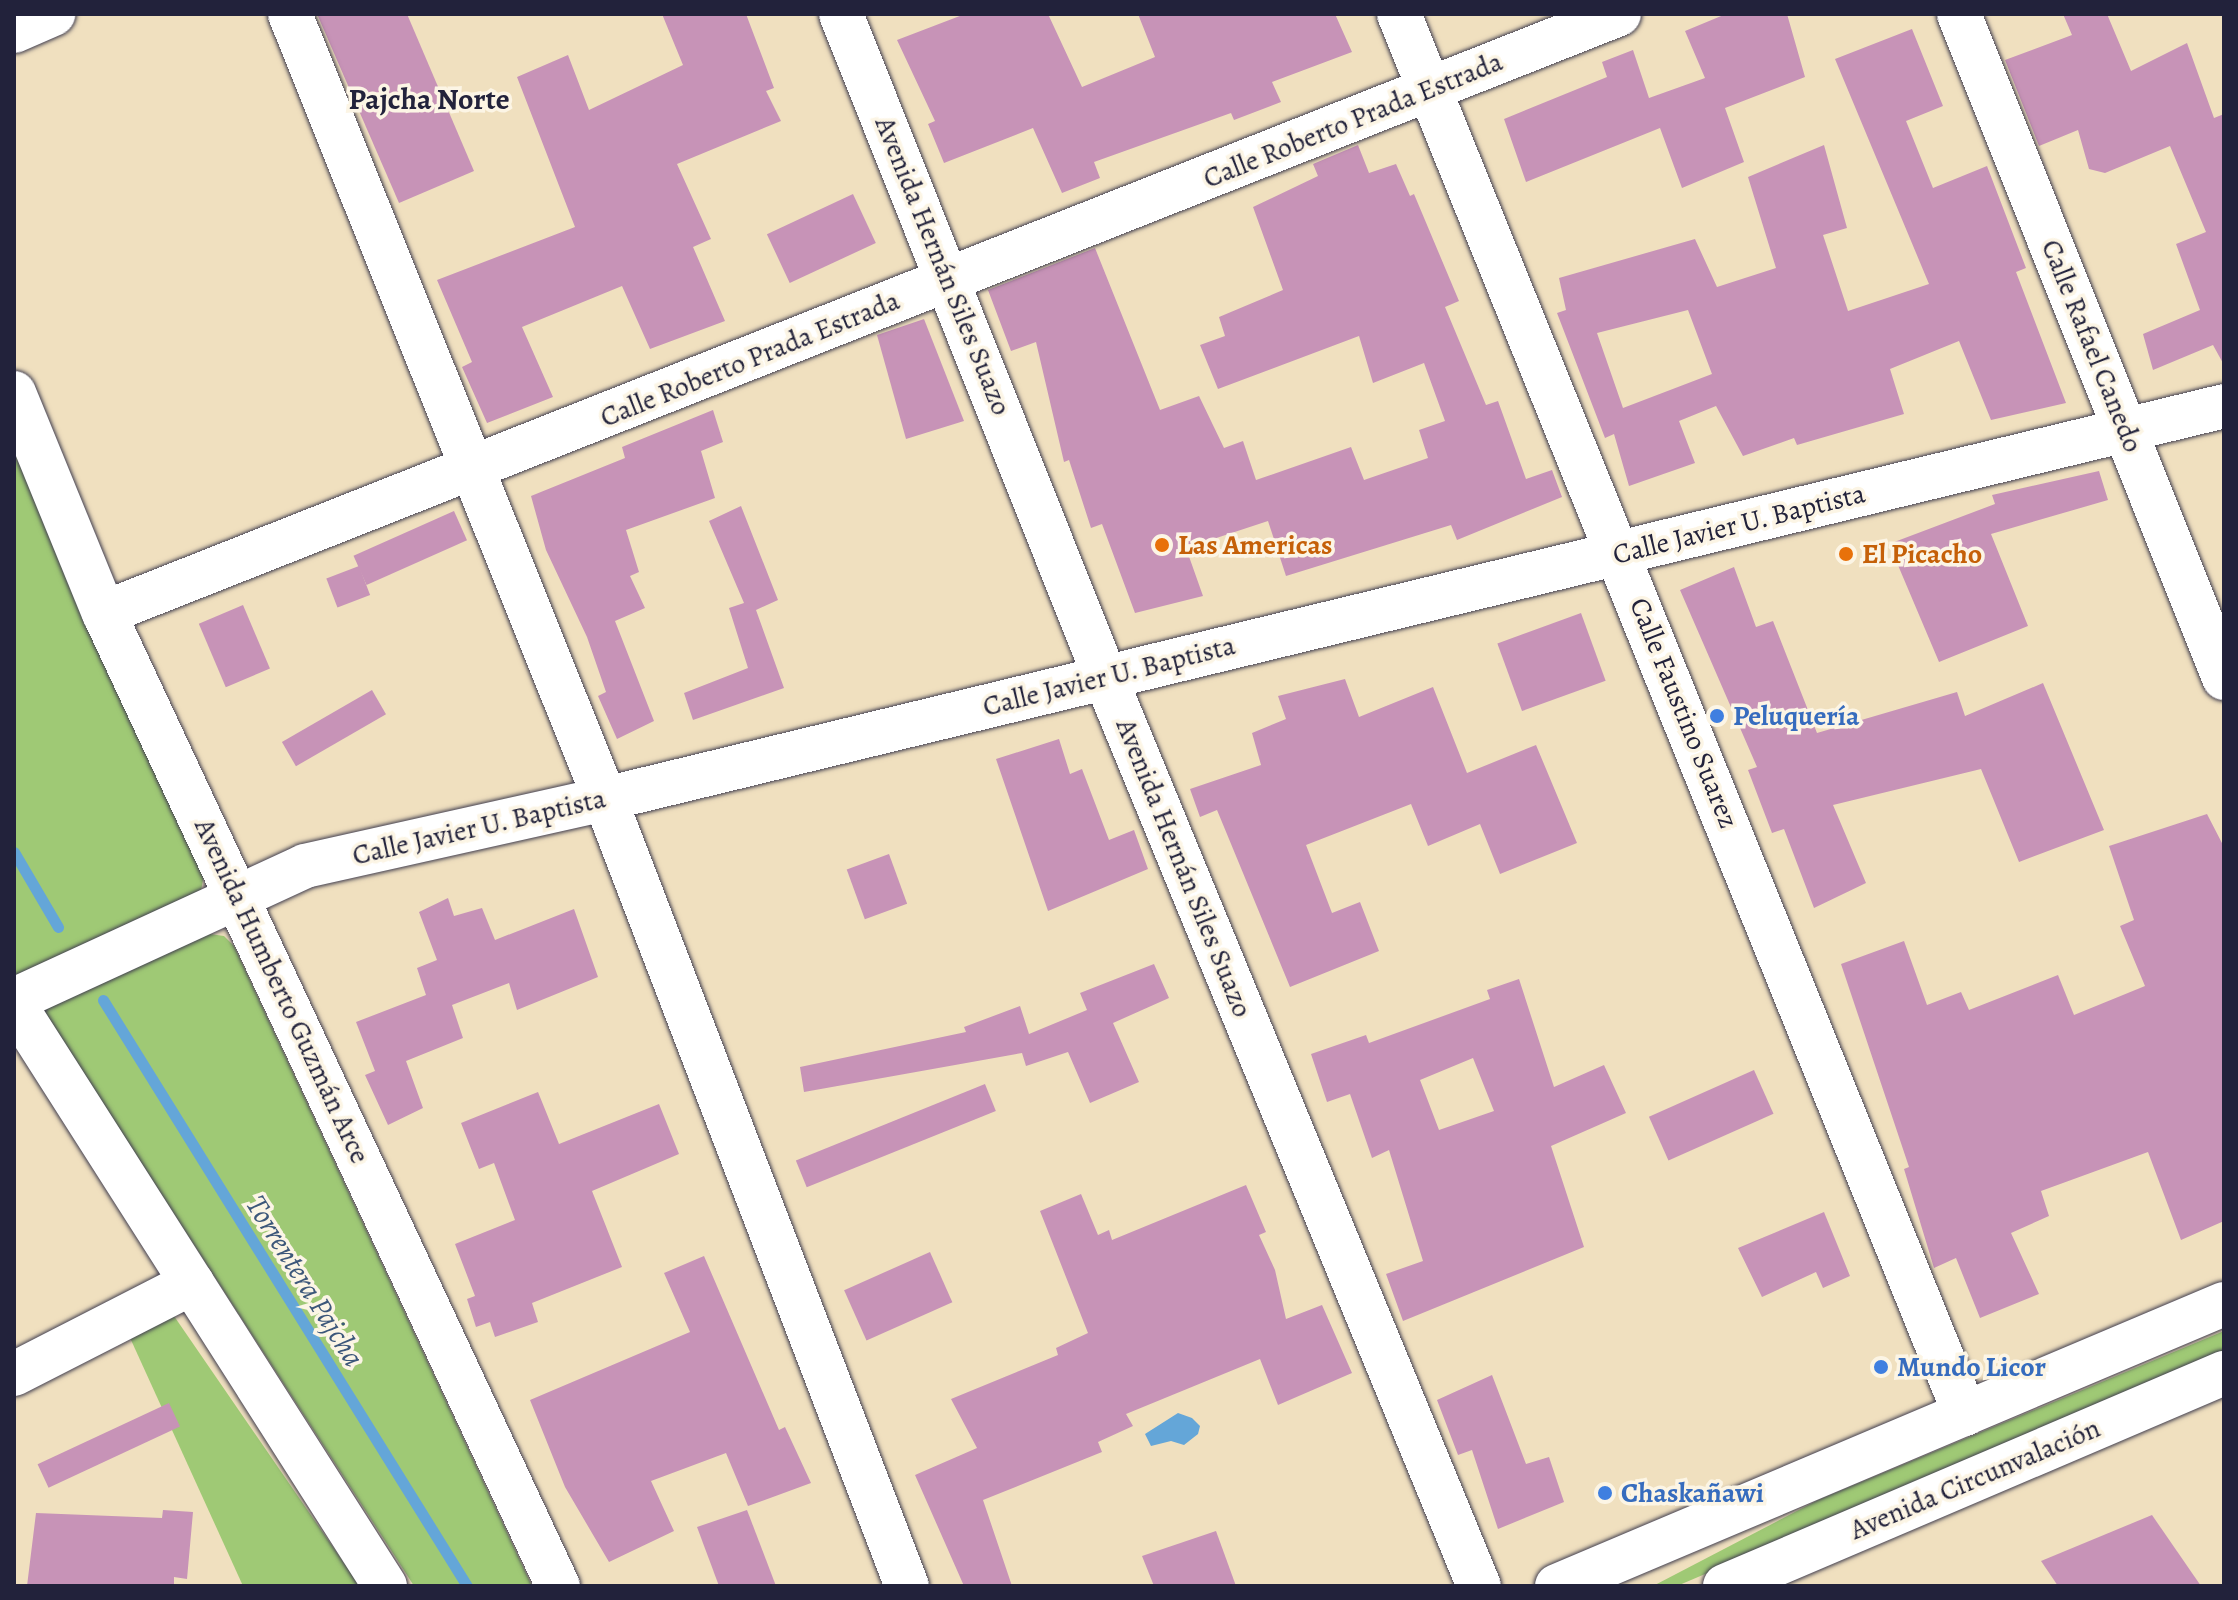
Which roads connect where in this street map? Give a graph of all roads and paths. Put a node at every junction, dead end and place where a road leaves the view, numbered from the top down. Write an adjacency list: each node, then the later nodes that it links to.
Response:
1 (53, 14): 7 (main road)
2 (290, 14): 13 (main road)
3 (841, 14): 9 (main road, Avenida Hernán Siles Suazo)
4 (1399, 14): 8 (main road, Calle Faustino Suarez)
5 (1619, 14): 8 (main road, Calle Roberto Prada Estrada)
6 (1959, 14): 12 (main road, Calle Rafael Canedo)
7 (14, 31)
8 (1429, 90): 9 (main road, Calle Roberto Prada Estrada); 14 (main road, Calle Faustino Suarez)
9 (949, 279): 13 (main road, Calle Roberto Prada Estrada); 16 (main road, Avenida Hernán Siles Suazo)
10 (14, 393): 15 (main road, Avenida Humberto Guzmán Arce)
11 (2224, 406): 12 (main road, Calle Javier U. Baptista)
12 (2127, 430): 14 (main road, Calle Javier U. Baptista); 17 (main road, Calle Rafael Canedo)
13 (475, 469): 15 (main road, Calle Roberto Prada Estrada); 18 (main road)
14 (1620, 553): 16 (main road, Calle Javier U. Baptista); 25 (main road, Calle Faustino Suarez)
15 (104, 613): 19 (main road, Avenida Humberto Guzmán Arce)
16 (1105, 677): 18 (main road, Calle Javier U. Baptista); 29 (main road, Avenida Hernán Siles Suazo)
17 (2224, 678)
18 (605, 799): 19 (main road, Calle Javier U. Baptista); 28 (main road)
19 (238, 897): 20 (main road, Calle Javier U. Baptista); 27 (main road, Avenida Humberto Guzmán Arce)
20 (26, 995): 21 (main road)
21 (192, 1283): 24 (main road); 26 (main road)
22 (2224, 1304): 25 (main road)
23 (2224, 1373): 31 (main road, Avenida Circunvalación)
24 (14, 1374)
25 (1965, 1414): 30 (main road)
26 (385, 1586)
27 (558, 1586)
28 (907, 1586)
29 (1479, 1586)
30 (1557, 1586)
31 (1725, 1586)

